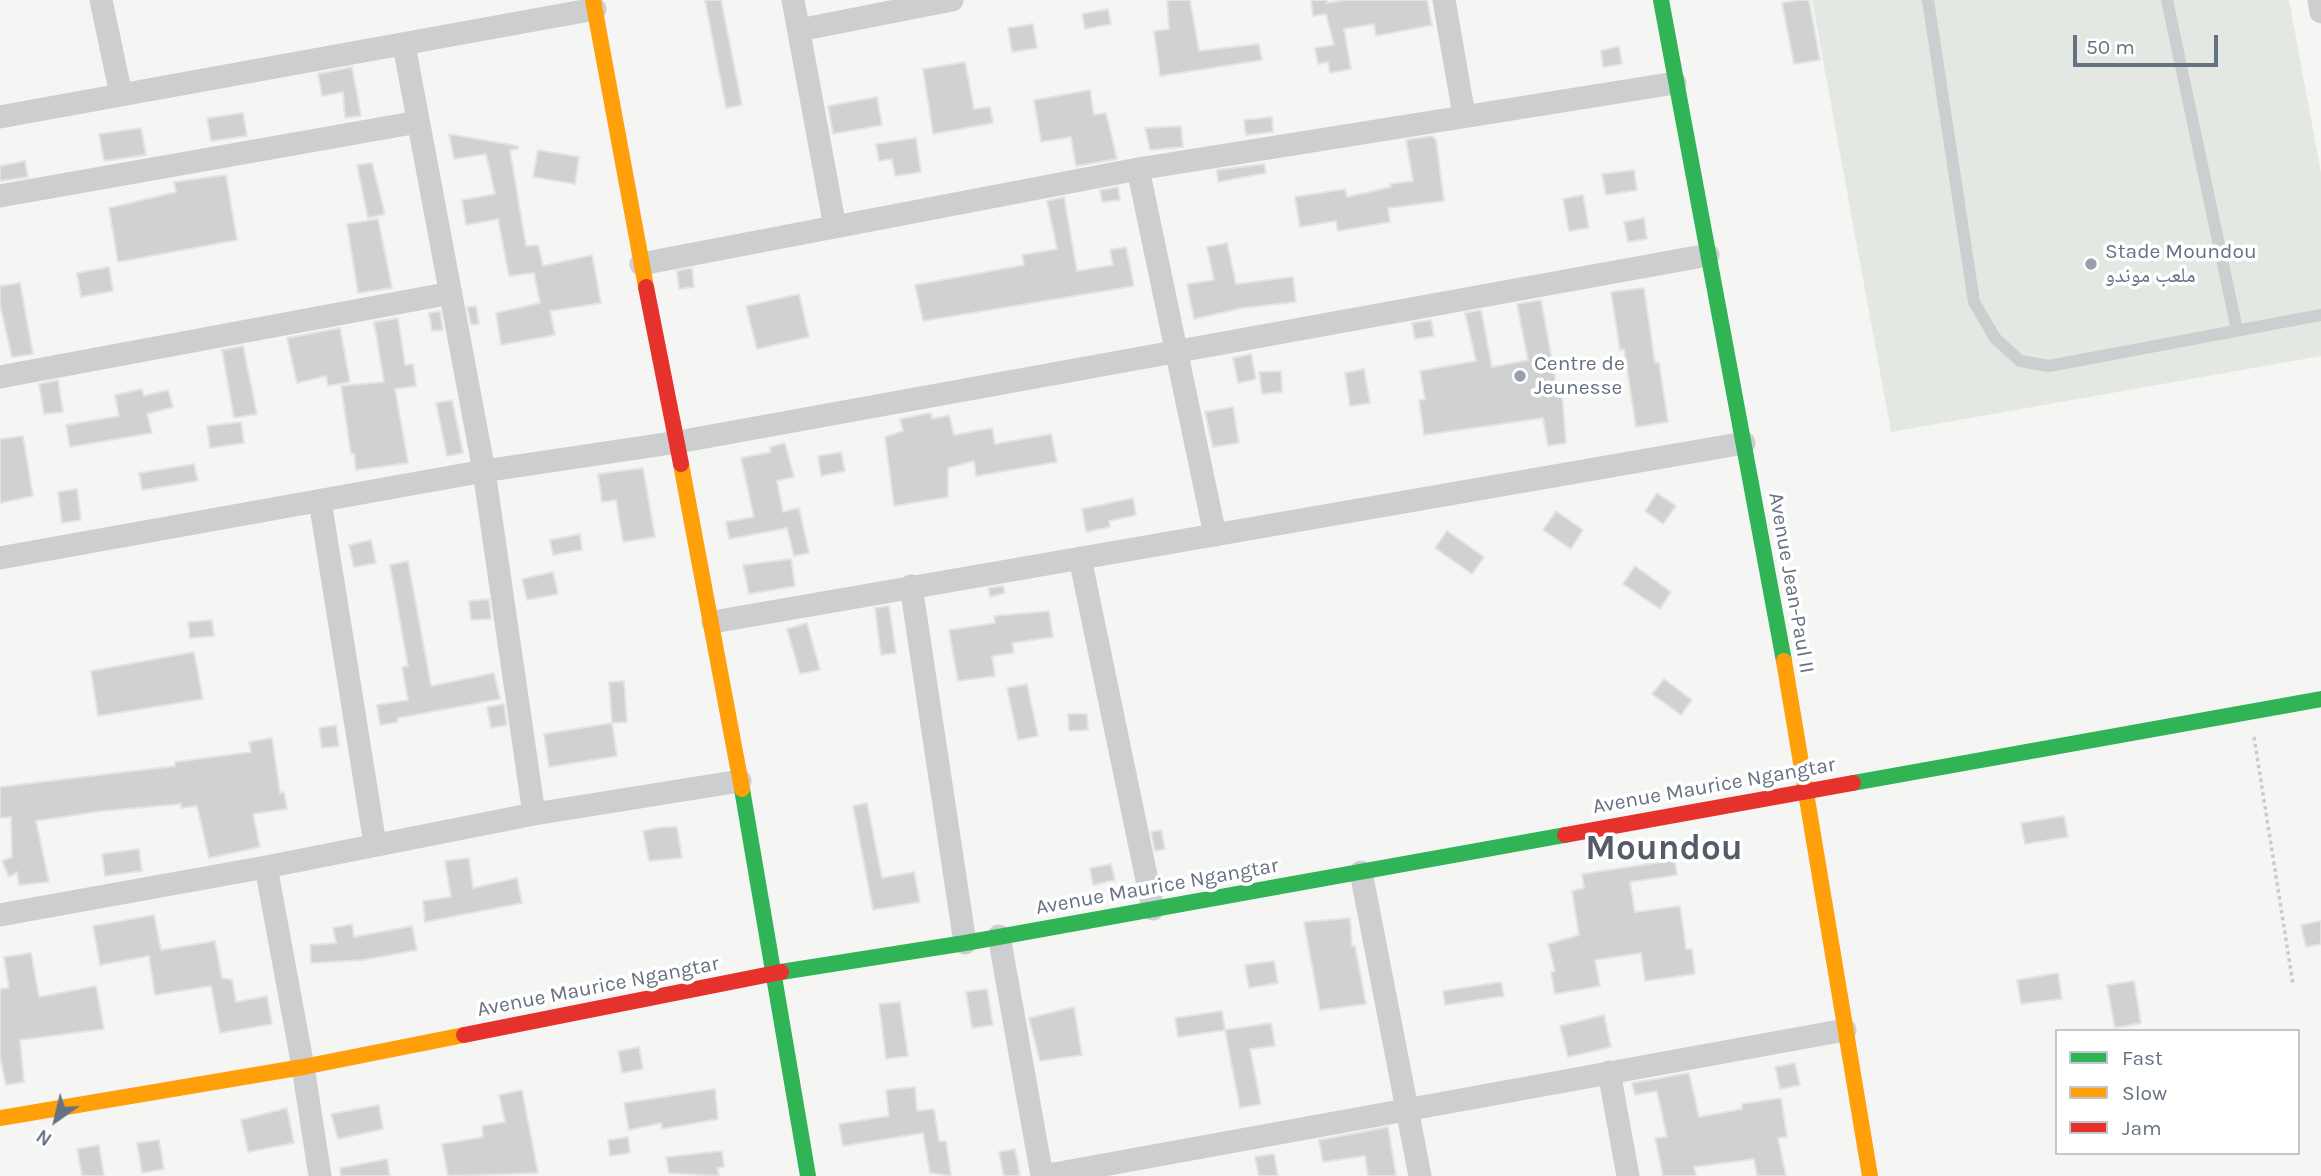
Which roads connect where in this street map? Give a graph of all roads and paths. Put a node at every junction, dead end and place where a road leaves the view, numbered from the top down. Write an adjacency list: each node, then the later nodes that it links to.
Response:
1 (101, 0): 14 (street)
2 (793, 0): 11 (street)
3 (952, 0): 11 (street)
4 (1444, 0): 15 (street)
5 (1661, 0): 13 (street, Avenue Jean-Paul II)
6 (1928, 0): 25 (lane)
7 (2167, 0): 25 (lane)
8 (2319, 0): 10 (street)
9 (594, 4): 12 (street); 22 (street)
10 (2321, 12)
11 (799, 30): 20 (street)
12 (404, 44): 14 (street); 17 (street)
13 (1675, 83): 15 (street); 21 (street, Avenue Jean-Paul II)
14 (121, 95): 16 (street)
15 (1464, 115): 18 (street)
16 (0, 117)
17 (418, 122): 19 (street); 23 (street)
18 (1138, 169): 20 (street); 26 (street)
19 (0, 196)
20 (835, 227): 22 (street)
21 (1708, 255): 26 (street); 29 (street, Avenue Jean-Paul II)
22 (641, 264): 28 (street)
23 (451, 293): 27 (street); 30 (street)
24 (2321, 314): 25 (lane)
25 (2237, 330)
26 (1174, 351): 28 (street); 32 (street)
27 (0, 377)
28 (678, 442): 30 (street); 36 (street)
29 (1744, 443): 32 (street); 40 (street, Avenue Jean-Paul II)
30 (484, 471): 31 (street); 41 (street)
31 (320, 501): 33 (street); 42 (street)
32 (1215, 535): 34 (street)
33 (0, 558)
34 (1080, 558): 35 (street); 45 (street)
35 (911, 586): 36 (street); 48 (street)
36 (713, 622): 39 (street)
37 (2321, 699): 38 (street, Avenue Maurice Ngangtar)
38 (2250, 711): 40 (street, Avenue Maurice Ngangtar); 50 (path)
39 (740, 781): 41 (street); 49 (street)
40 (1808, 790): 44 (street, Avenue Maurice Ngangtar); 51 (street, Avenue Jean-Paul II)
41 (534, 814): 42 (street)
42 (376, 844): 43 (street)
43 (266, 867): 46 (street); 52 (street)
44 (1361, 872): 45 (street, Avenue Maurice Ngangtar); 54 (street)
45 (1153, 909): 47 (street, Avenue Maurice Ngangtar)
46 (0, 915)
47 (999, 936): 48 (street, Avenue Maurice Ngangtar); 58 (street)
48 (965, 943): 49 (street, Avenue Maurice Ngangtar)
49 (772, 973): 52 (street, Avenue Maurice Ngangtar); 57 (street)
50 (2293, 984)
51 (1845, 1030): 53 (street); 61 (street, Avenue Jean-Paul II)
52 (303, 1067): 55 (street, Avenue Maurice Ngangtar); 56 (street)
53 (1609, 1072): 54 (street); 60 (street)
54 (1407, 1109): 58 (street); 59 (street)
55 (0, 1118)
56 (320, 1176)
57 (808, 1176)
58 (1042, 1176)
59 (1420, 1176)
60 (1628, 1176)
61 (1870, 1176)

